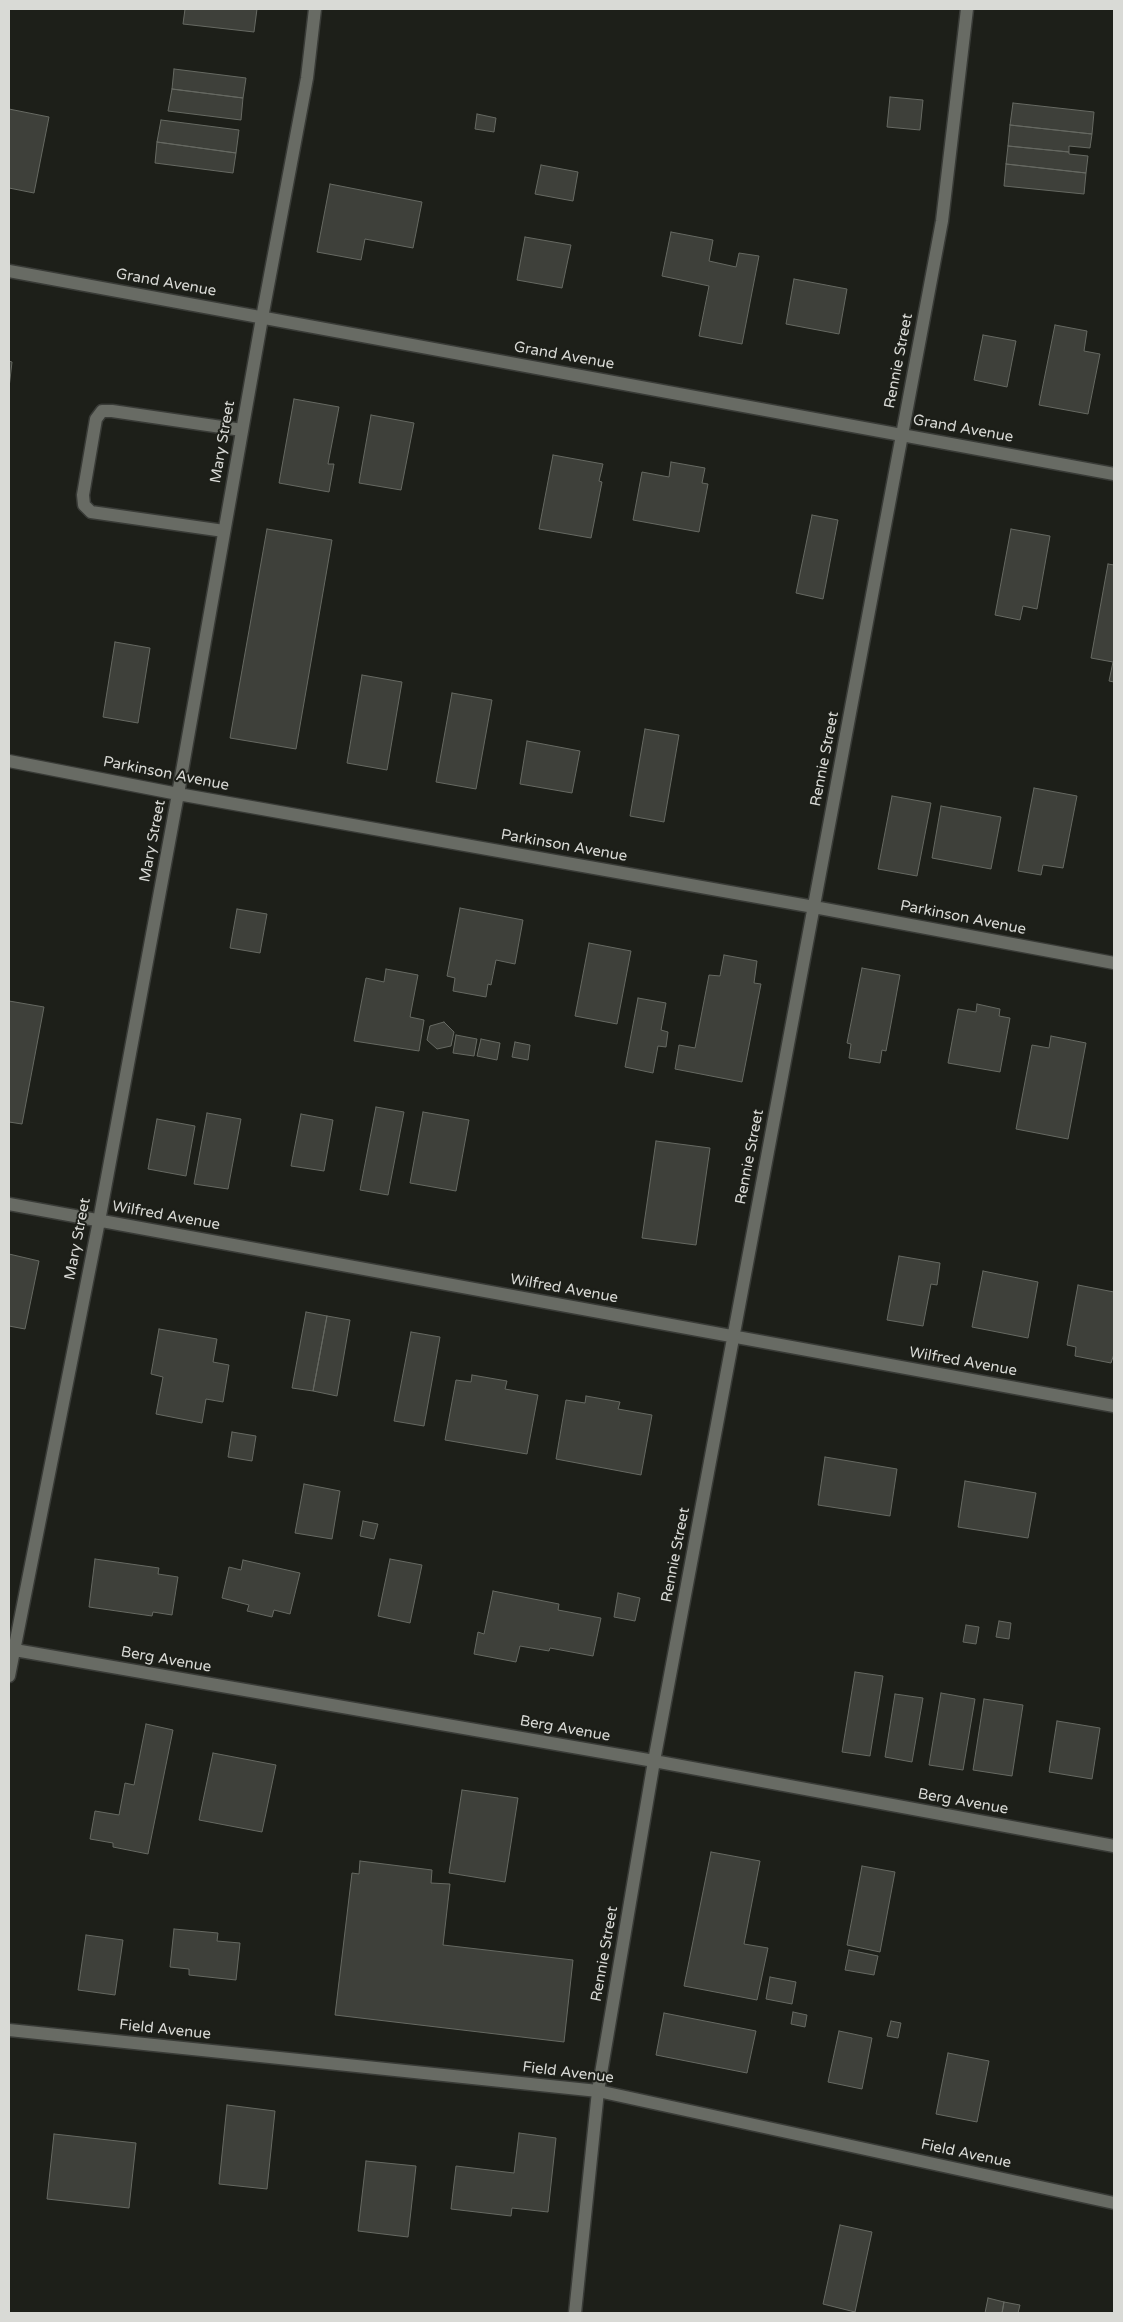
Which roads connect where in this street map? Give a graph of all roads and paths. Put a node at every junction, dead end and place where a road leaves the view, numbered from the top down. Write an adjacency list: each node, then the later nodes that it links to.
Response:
1 (315, 9): 4 (street, Mary Street)
2 (967, 9): 6 (street, Rennie Street)
3 (9, 271): 4 (street, Grand Avenue)
4 (262, 318): 5 (street, Mary Street); 6 (street, Grand Avenue)
5 (242, 430): 8 (street, Mary Street); 8 (street)
6 (902, 435): 7 (street, Grand Avenue); 11 (street, Rennie Street)
7 (1114, 474)
8 (224, 531): 10 (street, Mary Street)
9 (9, 760): 10 (street, Parkinson Avenue)
10 (178, 794): 11 (street, Parkinson Avenue); 14 (street, Mary Street)
11 (814, 907): 12 (street, Parkinson Avenue); 15 (street, Rennie Street)
12 (1114, 963)
13 (9, 1204): 14 (street, Wilfred Avenue)
14 (99, 1221): 15 (street, Wilfred Avenue); 17 (street, Mary Street)
15 (734, 1336): 16 (street, Wilfred Avenue); 19 (street, Rennie Street)
16 (1114, 1406)
17 (11, 1650): 18 (street, Mary Street); 19 (street, Berg Avenue)
18 (9, 1676)
19 (654, 1761): 20 (street, Berg Avenue); 22 (street, Rennie Street)
20 (1114, 1846)
21 (9, 2030): 22 (street, Field Avenue)
22 (598, 2091): 23 (street, Field Avenue); 24 (street, Rennie Street)
23 (1114, 2202)
24 (575, 2313)

